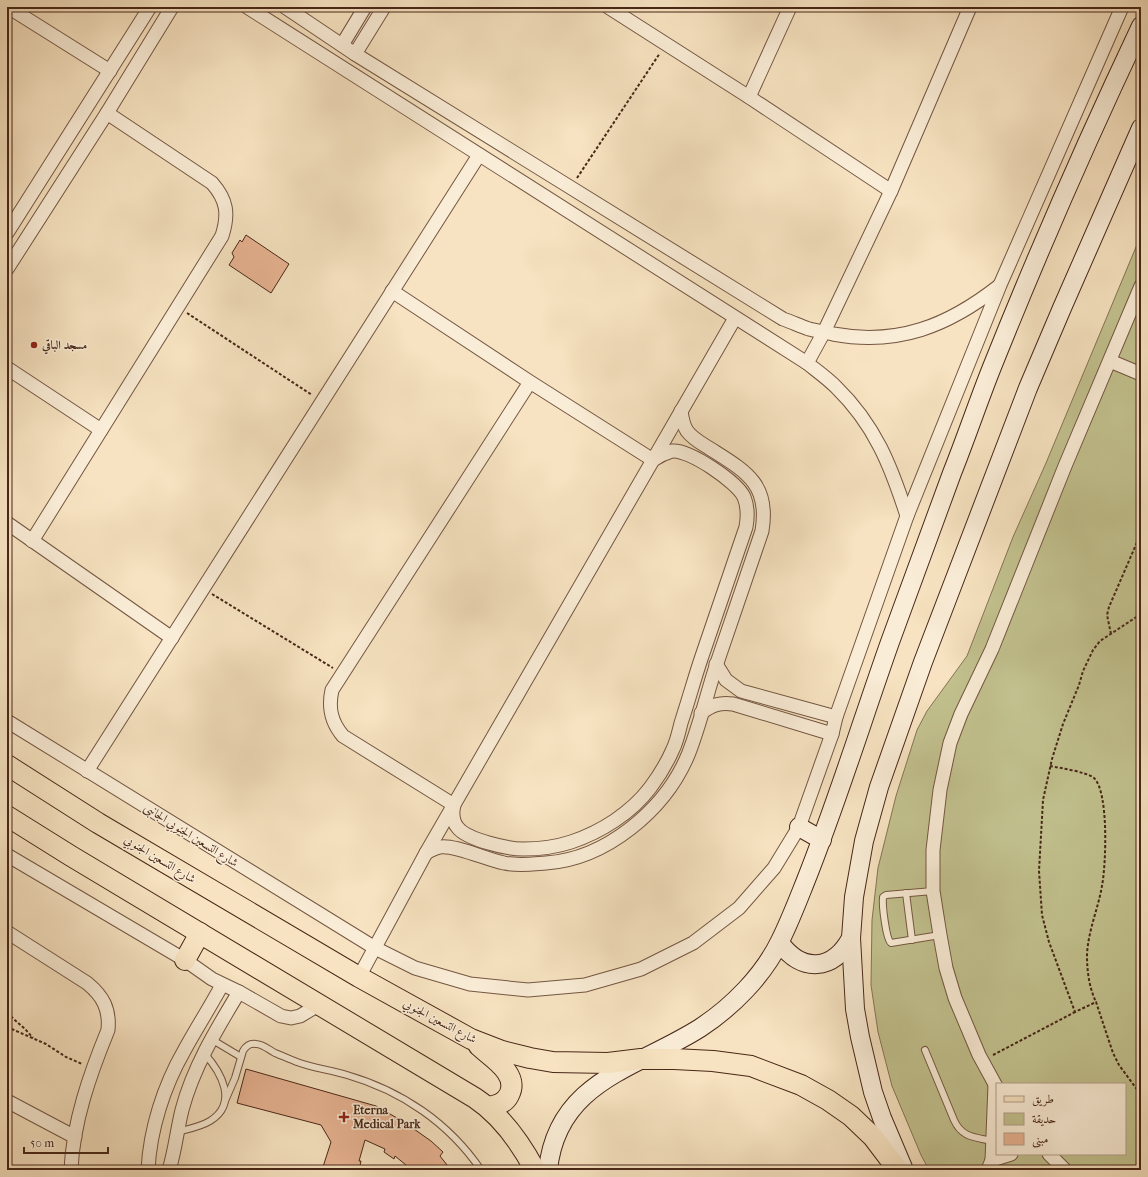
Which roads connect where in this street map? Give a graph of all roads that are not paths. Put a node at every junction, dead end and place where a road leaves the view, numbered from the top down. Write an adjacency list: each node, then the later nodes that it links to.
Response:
1 (8, 7): 15 (street)
2 (150, 7): 15 (street)
3 (172, 7): 17 (street)
4 (247, 7): 19 (street)
5 (285, 7): 13 (street)
6 (365, 7): 13 (street)
7 (384, 7): 14 (street)
8 (608, 7): 16 (street)
9 (790, 7): 16 (street)
10 (970, 7): 22 (street)
11 (1121, 7): 25 (street, شارع التسعين الجنوبي الجانبى)
12 (1141, 26): 52 (street)
13 (342, 45): 14 (street)
14 (355, 54): 20 (street)
15 (110, 71): 23 (street)
16 (749, 97): 22 (street)
17 (107, 113): 24 (street); 36 (street)
18 (1141, 128): 60 (street)
19 (478, 155): 21 (street); 27 (street)
20 (542, 169): 21 (street); 29 (street)
21 (530, 188): 28 (street)
22 (891, 191): 29 (street)
23 (7, 233)
24 (7, 269)
25 (1000, 285): 29 (street); 38 (street, شارع التسعين الجنوبي الجانبى)
26 (1141, 286): 30 (street)
27 (392, 291): 34 (street); 41 (street)
28 (735, 318): 31 (street); 35 (street)
29 (824, 332): 31 (street)
30 (1110, 361): 33 (street); 55 (street)
31 (807, 363): 38 (street)
32 (7, 368): 36 (street)
33 (1141, 374)
34 (530, 382): 37 (street); 49 (street)
35 (681, 411): 37 (street); 42 (street)
36 (101, 430): 40 (street)
37 (653, 460): 49 (street); 49 (street)
38 (907, 516): 44 (street, شارع التسعين الجنوبي الجانبى)
39 (7, 523): 40 (street)
40 (32, 541): 41 (street)
41 (172, 638): 48 (street)
42 (716, 664): 43 (street); 44 (street)
43 (702, 713): 46 (street); 53 (street)
44 (836, 717): 46 (street, شارع التسعين الجنوبي الجانبى)
45 (7, 721): 48 (street, شارع التسعين الجنوبي الجانبى)
46 (832, 734): 51 (street, شارع التسعين الجنوبي الجانبى)
47 (7, 765): 65 (main road, شارع التسعين الجنوبي)
48 (87, 771): 63 (street, شارع التسعين الجنوبي الجانبى)
49 (454, 805): 53 (street)
50 (7, 816): 58 (main road)
51 (799, 827): 52 (street); 63 (street, شارع التسعين الجنوبي الجانبى)
52 (822, 840): 62 (street)
53 (426, 853): 63 (street)
54 (7, 856): 64 (street)
55 (933, 891): 56 (lane); 59 (street)
56 (906, 893): 61 (lane); 61 (lane)
57 (7, 932): 84 (street)
58 (200, 934): 64 (main road); 68 (main road)
59 (940, 935): 61 (lane); 77 (street)
60 (851, 938): 62 (street); 96 (street)
61 (912, 940)
62 (780, 943): 74 (street)
63 (375, 948): 65 (street)
64 (185, 960): 66 (street)
65 (358, 977): 70 (main road, شارع التسعين الجنوبي)
66 (222, 985): 67 (street); 75 (street)
67 (239, 992): 68 (street); 69 (street)
68 (320, 1004): 81 (main road)
69 (211, 1039): 72 (street); 73 (lane)
70 (471, 1039): 74 (main road, شارع التسعين الجنوبي); 81 (main road)
71 (925, 1050): 85 (lane)
72 (204, 1053): 76 (street); 79 (lane)
73 (241, 1057): 79 (lane); 92 (lane)
74 (641, 1059): 94 (street); 95 (main road, شارع التسعين الجنوبي)
75 (178, 1063): 76 (street); 80 (street)
76 (196, 1070): 82 (street)
77 (996, 1087): 85 (street)
78 (7, 1101): 84 (street)
79 (226, 1101): 83 (lane)
80 (161, 1104): 82 (street); 90 (street)
81 (488, 1107): 93 (main road)
82 (182, 1110): 83 (street)
83 (178, 1132): 91 (street)
84 (75, 1137): 89 (street)
85 (992, 1141): 88 (street)
86 (1009, 1155): 88 (street)
87 (1050, 1155): 97 (street)
88 (990, 1165)
89 (71, 1170)
90 (148, 1170)
91 (169, 1170)
92 (481, 1170)
93 (535, 1170)
94 (548, 1170)
95 (898, 1170)
96 (904, 1170)
97 (1065, 1170)

